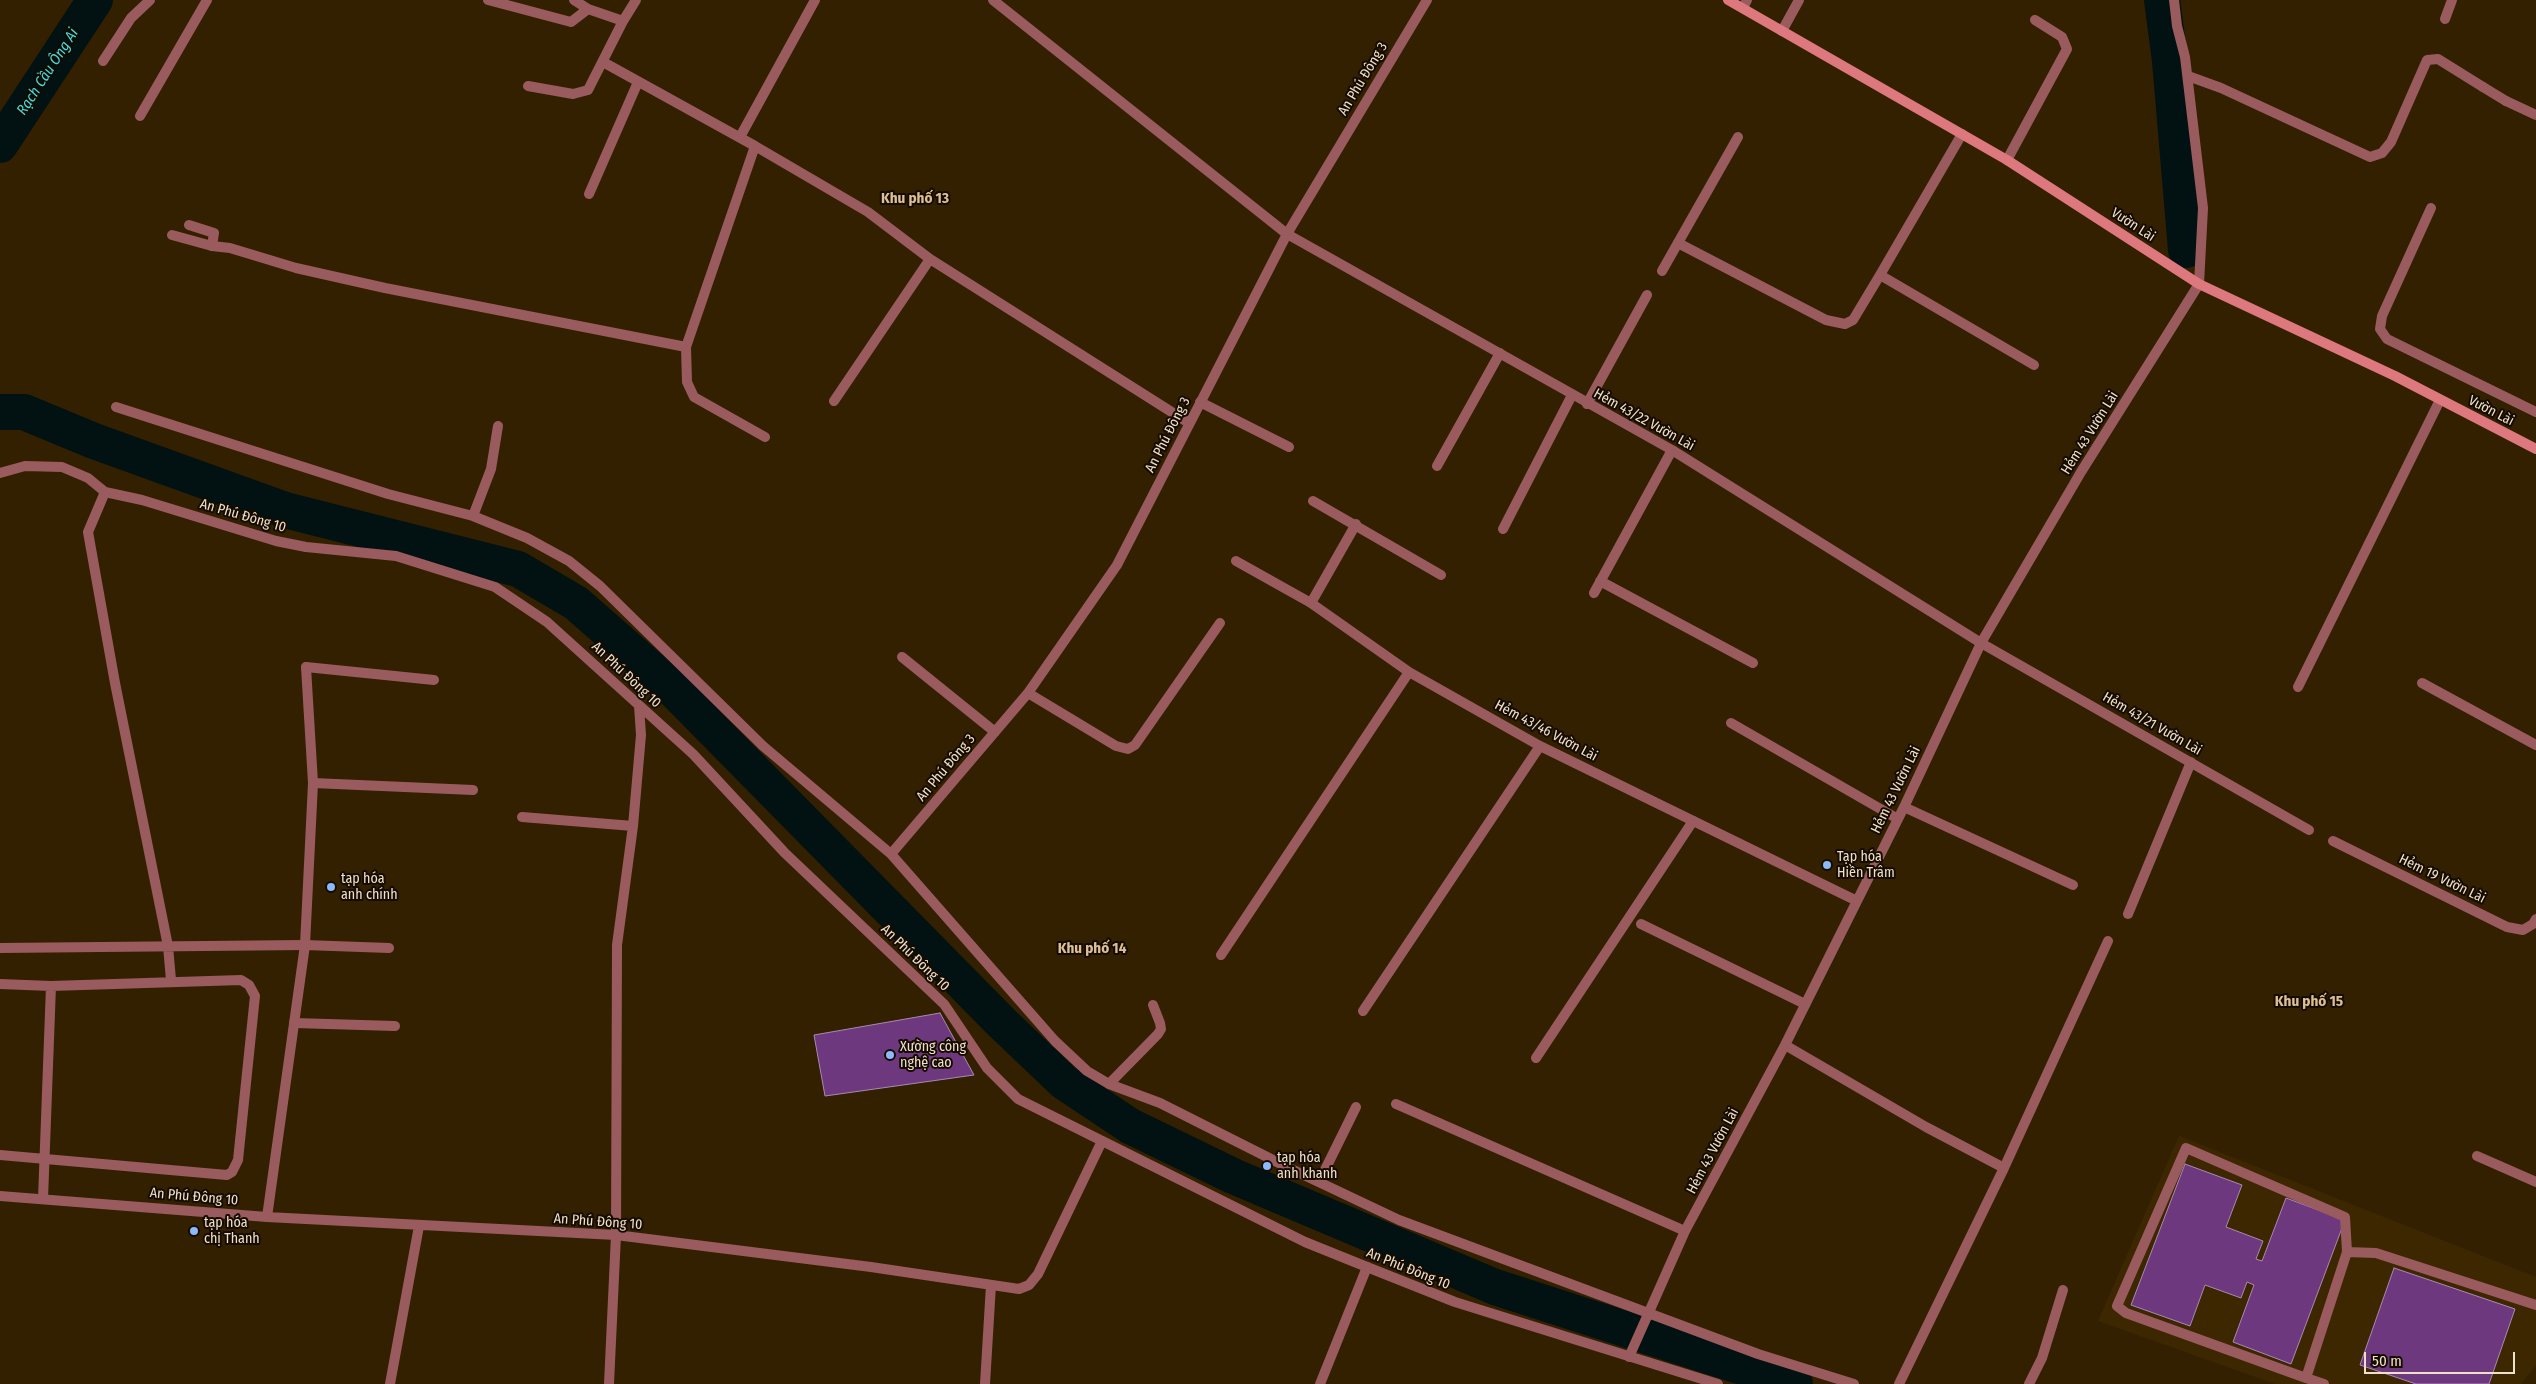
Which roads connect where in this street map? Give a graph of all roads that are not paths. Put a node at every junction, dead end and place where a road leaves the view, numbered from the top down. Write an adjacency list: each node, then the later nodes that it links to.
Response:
1 (150, 0): 19 (street)
2 (207, 0): 25 (street)
3 (488, 0): 14 (street)
4 (574, 0): 14 (street)
5 (636, 0): 17 (street)
6 (815, 0): 27 (street)
7 (993, 0): 34 (street, Hẻm 43/22 Vườn Lài)
8 (1427, 0): 34 (street, An Phú Đông 3)
9 (1728, 0): 13 (main road, Vườn Lài)
10 (1799, 0): 18 (street)
11 (2174, 0): 21 (street)
12 (2452, 0): 15 (street)
13 (1745, 4): 18 (main road, Vườn Lài)
14 (588, 9): 17 (street)
15 (2445, 19)
16 (2035, 20): 30 (street)
17 (623, 21): 20 (street)
18 (1782, 31): 26 (main road, Vườn Lài)
19 (103, 61)
20 (604, 62): 22 (street); 23 (street)
21 (2188, 76): 24 (street); 41 (street)
22 (638, 82): 27 (street); 31 (street)
23 (528, 86)
24 (2536, 115)
25 (140, 116)
26 (1962, 134): 30 (main road, Vườn Lài); 40 (street)
27 (740, 137): 29 (street)
28 (1738, 137): 36 (street)
29 (755, 146): 38 (street); 43 (street)
30 (2007, 160): 41 (main road, Vườn Lài)
31 (588, 194)
32 (2431, 208): 52 (street)
33 (189, 225): 37 (street)
34 (1287, 234): 44 (street, Hẻm 43/22 Vườn Lài); 49 (street, An Phú Đông 3)
35 (172, 235): 37 (street)
36 (1678, 243): 39 (street); 40 (street)
37 (212, 246): 43 (street)
38 (930, 259): 48 (street); 53 (street)
39 (1662, 271)
40 (1880, 276): 45 (street)
41 (2199, 284): 47 (main road, Vườn Lài); 72 (street, Hẻm 43 Vườn Lài)
42 (1648, 296): 50 (street)
43 (686, 347): 55 (street)
44 (1500, 354): 46 (street, Hẻm 43/22 Vườn Lài); 59 (street)
45 (2034, 366)
46 (1572, 395): 50 (street, Hẻm 43/22 Vườn Lài); 65 (street)
47 (2440, 400): 57 (main road, Vườn Lài); 78 (street)
48 (834, 401)
49 (1200, 402): 53 (street, An Phú Đông 3); 56 (street)
50 (1587, 404): 58 (street, Hẻm 43/22 Vườn Lài)
51 (116, 407): 63 (street)
52 (2536, 412)
53 (1189, 423): 79 (street, An Phú Đông 3)
54 (498, 426): 63 (street)
55 (766, 437)
56 (1289, 447)
57 (2536, 449)
58 (1672, 450): 68 (street); 72 (street, Hẻm 43/22 Vườn Lài)
59 (1437, 466)
60 (0, 473): 61 (street, An Phú Đông 10)
61 (105, 492): 80 (street, An Phú Đông 10); 103 (street)
62 (1313, 501): 64 (street)
63 (473, 516): 95 (street)
64 (1356, 524): 67 (street); 70 (street)
65 (1503, 529)
66 (1236, 561): 70 (street, Hẻm 43/46 Vườn Lài)
67 (1441, 575)
68 (1600, 581): 69 (street); 74 (street)
69 (1594, 593)
70 (1312, 603): 75 (street, Hẻm 43/46 Vườn Lài)
71 (1220, 623): 79 (street)
72 (1980, 643): 85 (street, Hẻm 43/21 Vườn Lài); 88 (street, Hẻm 43 Vườn Lài)
73 (902, 657): 82 (street)
74 (1753, 663)
75 (1409, 672): 84 (street, Hẻm 43/46 Vườn Lài); 106 (street)
76 (434, 680): 86 (street)
77 (2422, 682): 83 (street)
78 (2298, 687)
79 (1028, 693): 82 (street, An Phú Đông 3)
80 (639, 706): 92 (street); 120 (street, An Phú Đông 10)
81 (1731, 723): 90 (street)
82 (995, 732): 95 (street, An Phú Đông 3)
83 (2536, 745)
84 (1540, 746): 91 (street, Hẻm 43/46 Vườn Lài); 112 (street)
85 (2191, 762): 93 (street, Hẻm 43/21 Vườn Lài); 98 (street)
86 (313, 783): 87 (street); 102 (street)
87 (473, 790)
88 (1904, 807): 90 (street, Hẻm 43 Vườn Lài); 96 (street)
89 (522, 817): 92 (street)
90 (1898, 819): 97 (street, Hẻm 43 Vườn Lài)
91 (1693, 821): 97 (street, Hẻm 43/46 Vườn Lài); 116 (street)
92 (633, 826): 132 (street)
93 (2309, 830)
94 (2333, 841): 99 (street, Hẻm 19 Vườn Lài)
95 (891, 854): 117 (street)
96 (2072, 885)
97 (1857, 902): 110 (street, Hẻm 43 Vườn Lài)
98 (2128, 914)
99 (2536, 919)
100 (1641, 924): 110 (street)
101 (2108, 941): 124 (street)
102 (305, 945): 103 (street); 105 (street); 113 (street)
103 (168, 946): 104 (street); 107 (street)
104 (0, 948)
105 (389, 948)
106 (1221, 955)
107 (172, 980): 109 (street); 123 (street)
108 (0, 984): 109 (street)
109 (51, 986): 123 (street)
110 (1805, 1004): 115 (street, Hẻm 43 Vườn Lài)
111 (1153, 1005): 117 (street)
112 (1362, 1011)
113 (294, 1023): 114 (street); 129 (street)
114 (395, 1026)
115 (1785, 1045): 124 (street); 131 (street, Hẻm 43 Vườn Lài)
116 (1536, 1058)
117 (1108, 1084): 125 (street)
118 (1396, 1104): 131 (street)
119 (1356, 1107): 125 (street)
120 (1102, 1141): 134 (street, An Phú Đông 10); 135 (street, An Phú Đông 10)
121 (0, 1155): 123 (street)
122 (2477, 1156): 126 (street)
123 (45, 1157): 128 (street)
124 (2004, 1168): 147 (street)
125 (1319, 1182): 138 (street)
126 (2536, 1182)
127 (0, 1196): 128 (street, An Phú Đông 10)
128 (43, 1199): 129 (street, An Phú Đông 10)
129 (268, 1216): 130 (street, An Phú Đông 10)
130 (420, 1226): 132 (street, An Phú Đông 10); 141 (street)
131 (1686, 1231): 138 (street, Hẻm 43 Vườn Lài)
132 (616, 1235): 135 (street, An Phú Đông 10); 142 (street)
133 (2347, 1252): 137 (street); 140 (street); 140 (street)
134 (1367, 1267): 139 (street, An Phú Đông 10); 144 (street)
135 (991, 1285): 143 (street)
136 (2063, 1290): 148 (street)
137 (2536, 1305)
138 (1646, 1318): 139 (street, Hẻm 43 Vườn Lài); 146 (street)
139 (1630, 1354): 145 (street, An Phú Đông 10)
140 (2306, 1378): 149 (street)
141 (390, 1384)
142 (608, 1384)
143 (985, 1384)
144 (1320, 1384)
145 (1718, 1384)
146 (1854, 1384)
147 (1899, 1384)
148 (2029, 1384)
149 (2324, 1384)

